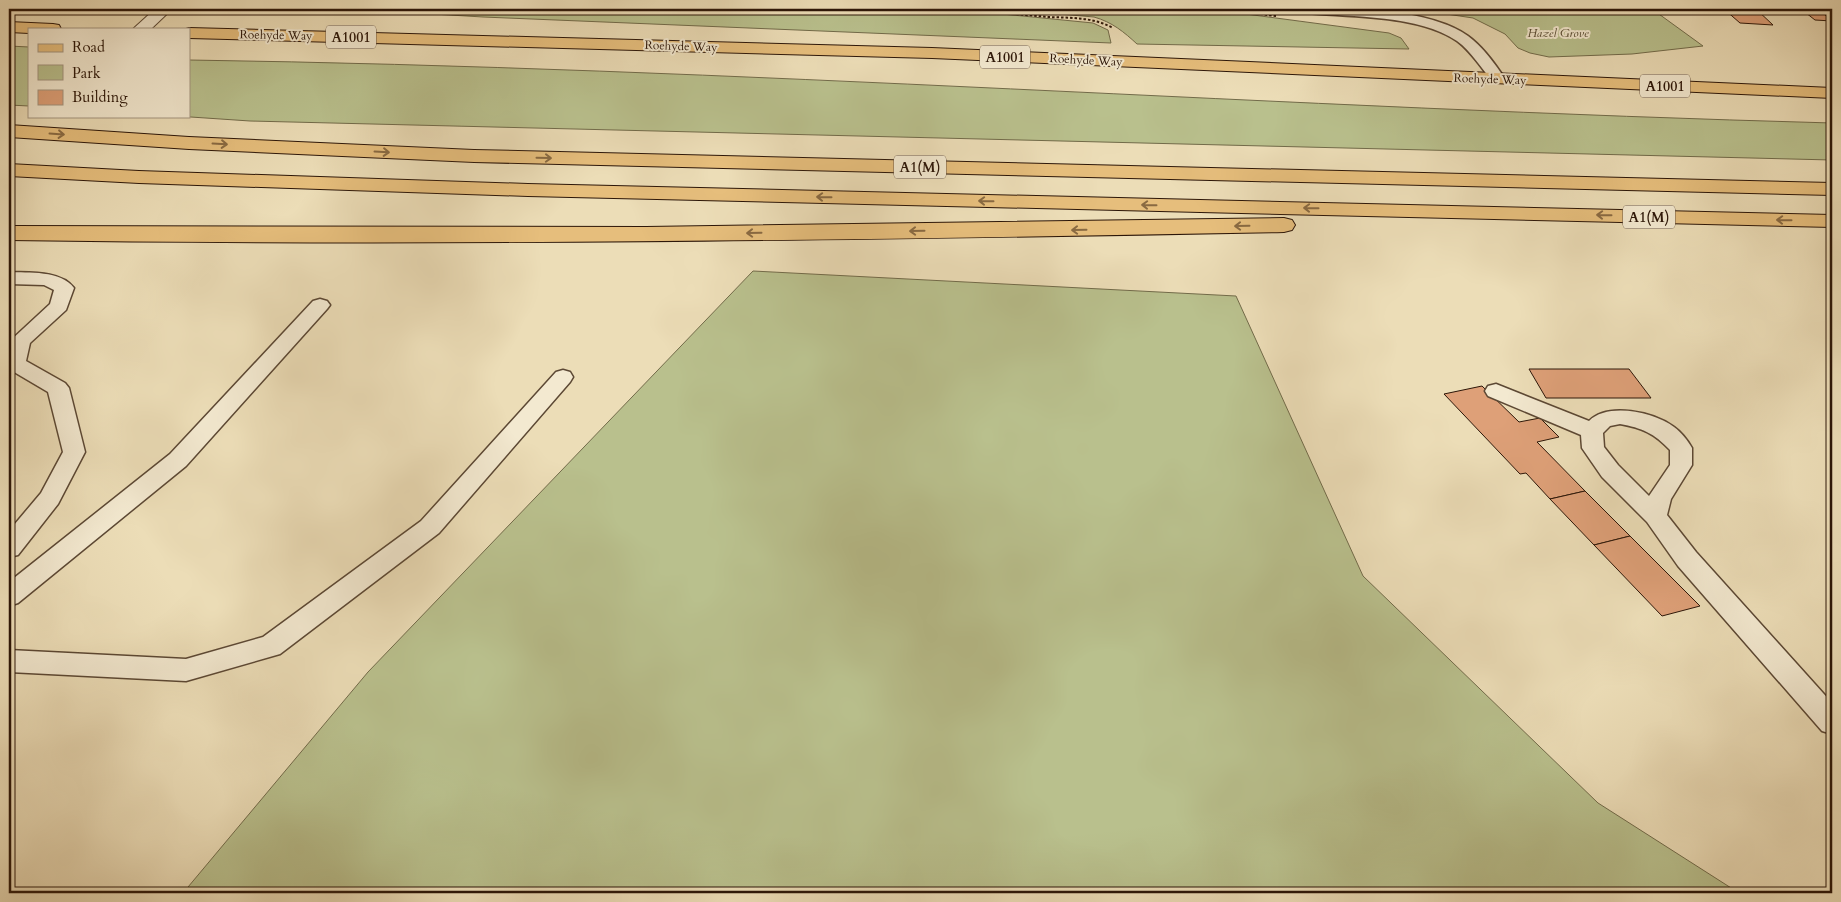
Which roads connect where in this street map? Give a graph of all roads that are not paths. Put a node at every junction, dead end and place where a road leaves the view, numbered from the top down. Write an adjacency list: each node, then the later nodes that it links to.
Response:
1 (164, 9): 7 (street)
2 (1307, 9): 4 (lane)
3 (1389, 9): 4 (lane)
4 (1400, 19): 9 (lane)
5 (9, 27): 6 (main road)
6 (31, 28)
7 (142, 28)
8 (190, 33): 9 (main road, Roehyde Way / A1001)
9 (1498, 79): 10 (main road, Roehyde Way / A1001)
10 (1832, 92)
11 (9, 131): 13 (main road, A1(M), one-way to 13)
12 (9, 170): 14 (main road, A1(M), one-way to 12)
13 (1832, 188)
14 (1465, 212): 15 (main road, A1(M), one-way to 14); 16 (main road, one-way to 16)
15 (1832, 221)
16 (9, 233)
17 (9, 278): 23 (lane)
18 (320, 305): 24 (lane)
19 (563, 377): 25 (lane)
20 (1496, 391): 21 (lane)
21 (1592, 431): 22 (lane); 22 (lane)
22 (1655, 516): 26 (lane)
23 (9, 548)
24 (9, 596)
25 (9, 661)
26 (1832, 722)

